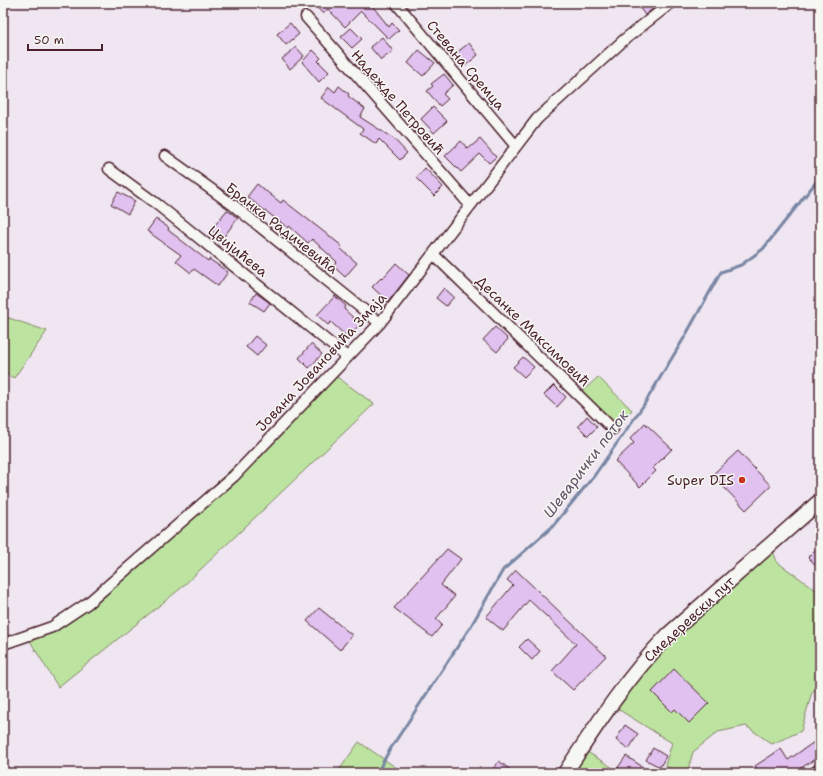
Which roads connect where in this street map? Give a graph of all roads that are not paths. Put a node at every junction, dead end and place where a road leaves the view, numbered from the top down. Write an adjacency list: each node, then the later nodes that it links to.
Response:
1 (396, 3): 4 (street, Стевана Сремца)
2 (671, 3): 4 (street, Јована Јовановића Змаја)
3 (306, 17): 7 (street, Надежде Петровић)
4 (515, 145): 7 (street, Јована Јовановића Змаја)
5 (165, 156): 9 (street, Бранка Радичевића)
6 (109, 169): 10 (street, Цвијићева)
7 (470, 205): 8 (street, Јована Јовановића Змаја)
8 (433, 254): 9 (street, Јована Јовановића Змаја); 11 (street, Десанке Максимовић)
9 (380, 323): 10 (street, Јована Јовановића Змаја)
10 (347, 357): 13 (street, Јована Јовановића Змаја)
11 (613, 428)
12 (820, 501): 15 (main road, Смедеревски пут)
13 (3, 644)
14 (820, 769): 16 (street)
15 (565, 773)
16 (814, 773)

